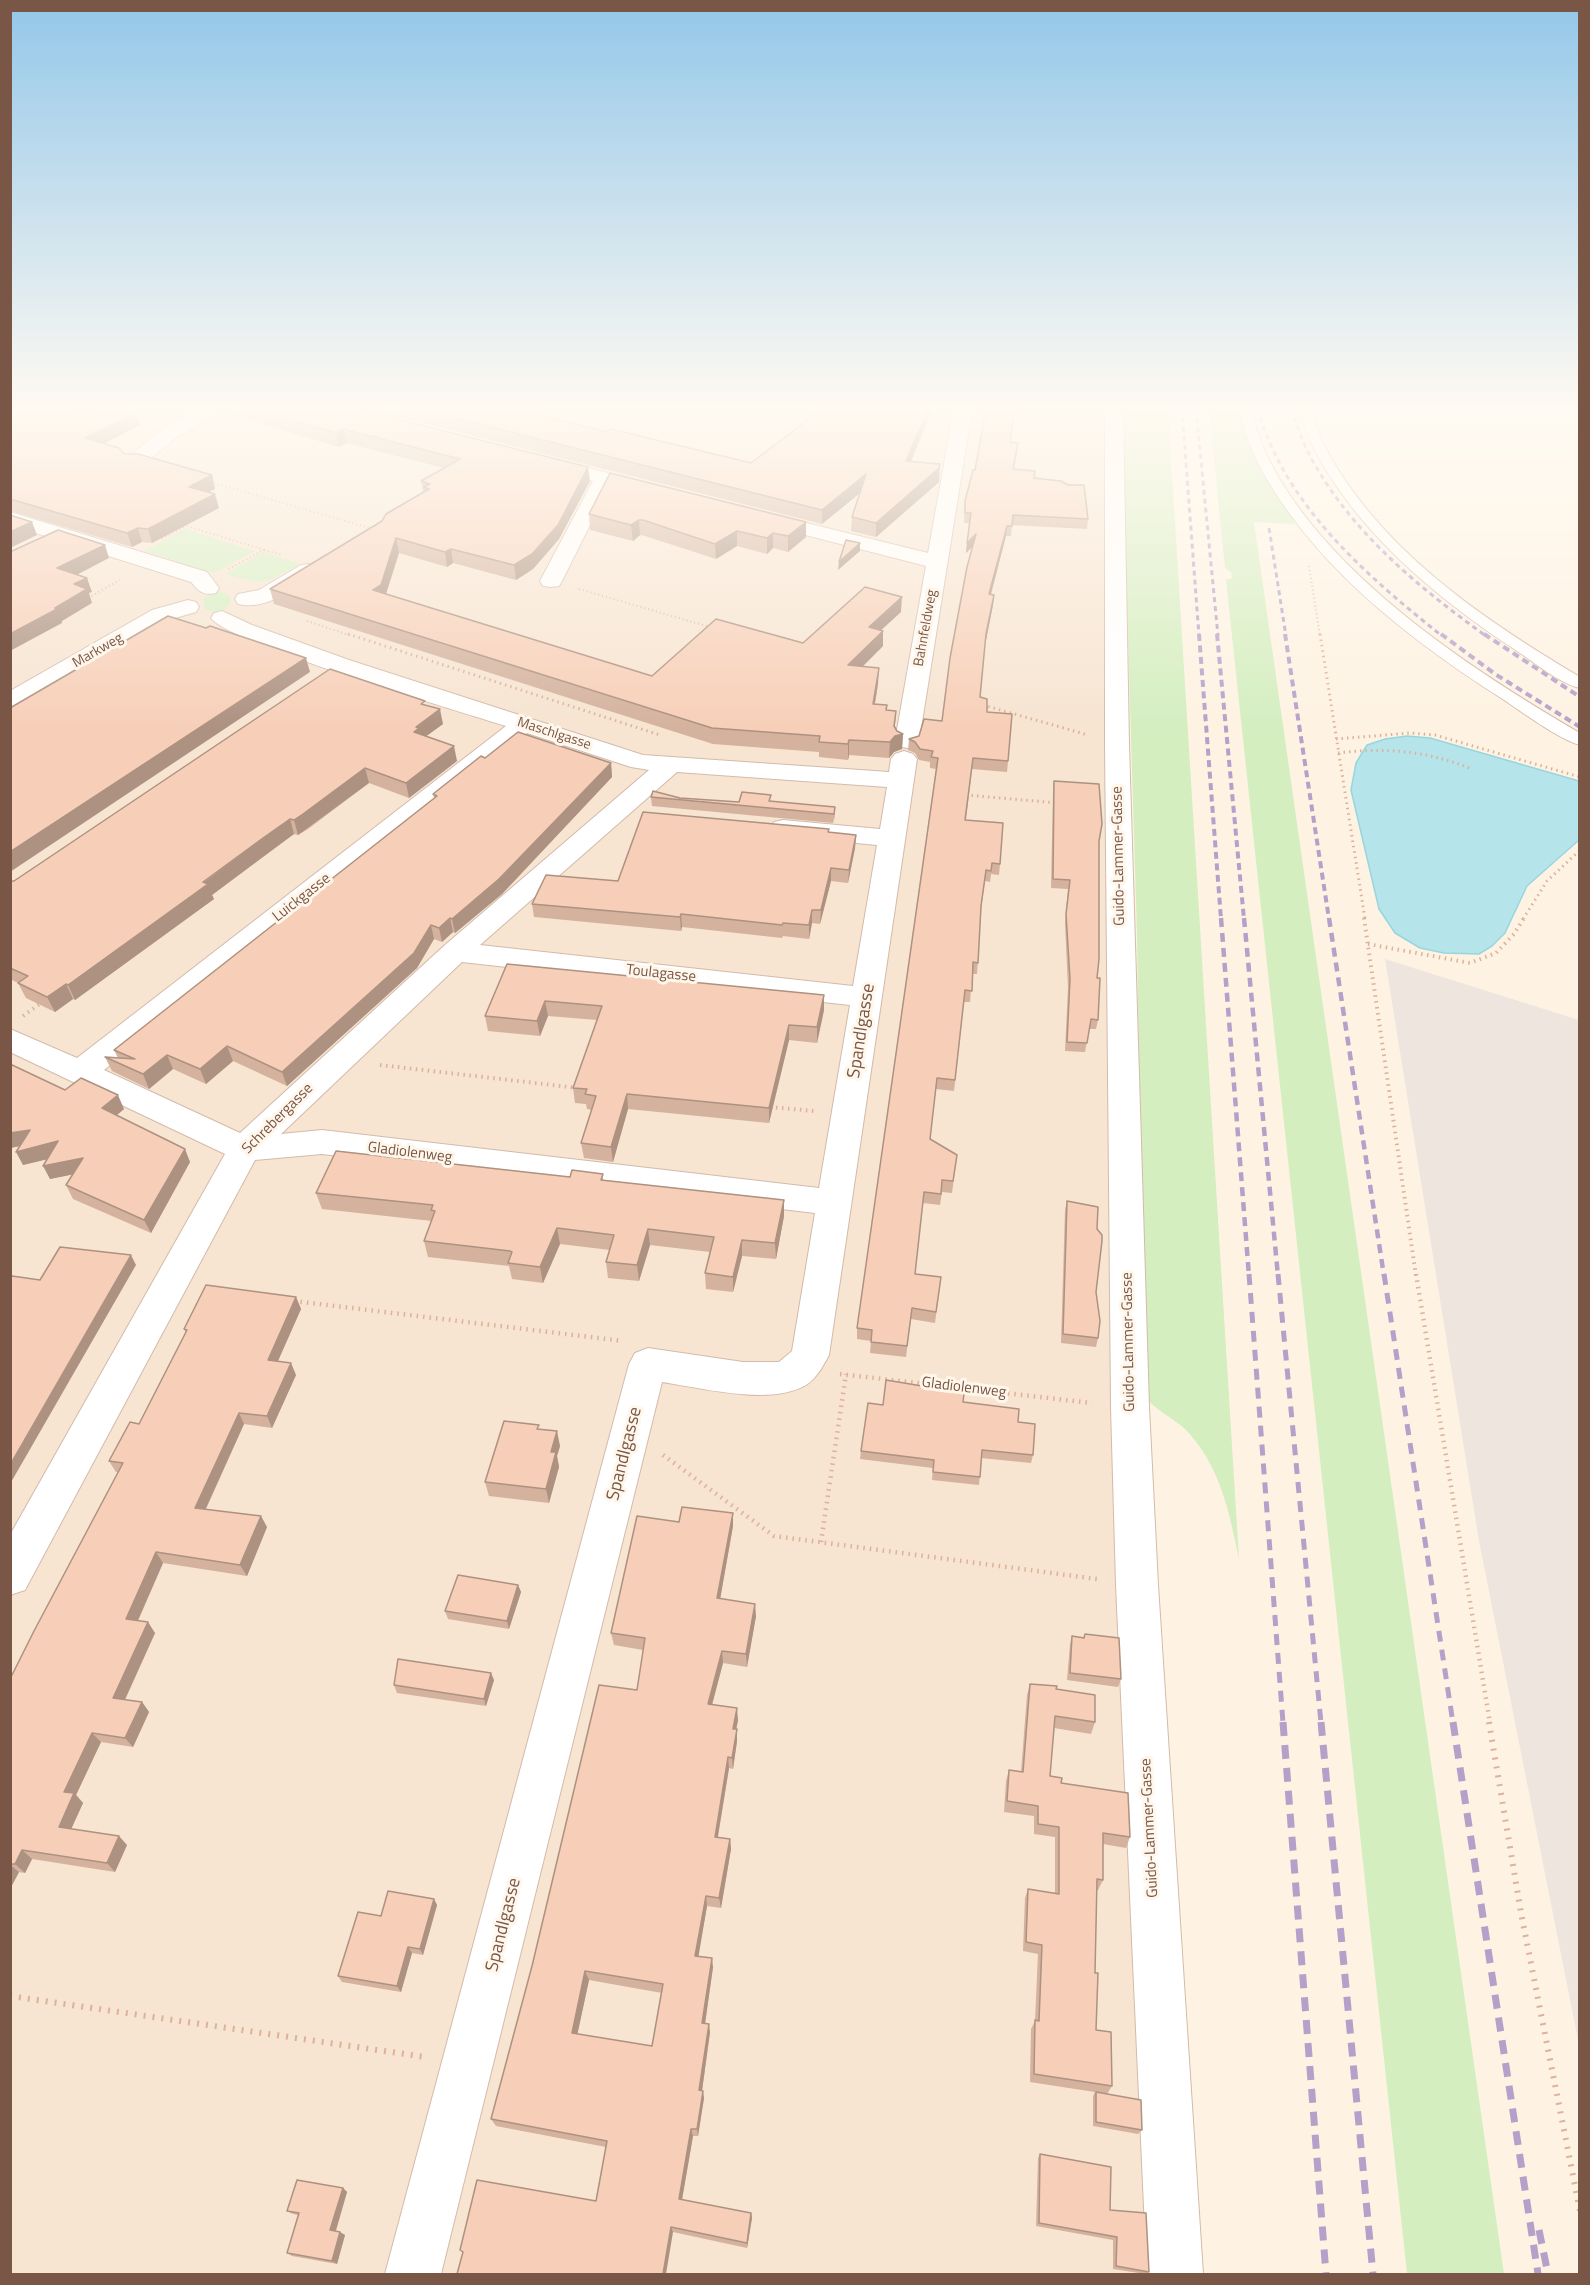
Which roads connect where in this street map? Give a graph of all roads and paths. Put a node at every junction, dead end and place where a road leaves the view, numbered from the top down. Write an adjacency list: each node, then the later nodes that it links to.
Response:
1 (584, 516): 16 (street)
2 (753, 516): 13 (street)
3 (945, 516): 13 (street, Bahnfeldweg)
4 (1115, 516): 59 (street, Guido-Lammer-Gasse)
5 (1299, 516): 8 (lane)
6 (1369, 516): 25 (lane)
7 (10, 518): 9 (street)
8 (1310, 531): 29 (path); 30 (lane)
9 (61, 534): 11 (street); 17 (street)
10 (159, 541): 14 (path)
11 (33, 549)
12 (326, 560): 18 (street)
13 (937, 562): 32 (street, Bahnfeldweg)
14 (228, 570)
15 (123, 579): 19 (path)
16 (551, 580)
17 (208, 588): 18 (street); 20 (street)
18 (246, 599): 21 (street)
19 (82, 601)
20 (188, 607): 21 (street, Maschlgasse); 26 (street, Markweg)
21 (222, 618): 23 (street, Maschlgasse)
22 (307, 621): 28 (path)
23 (341, 666): 24 (street); 27 (street, Maschlgasse)
24 (314, 683)
25 (1580, 684)
26 (10, 701)
27 (524, 724): 33 (street, Maschlgasse); 49 (street, Luickgasse)
28 (660, 735)
29 (1336, 739): 31 (path); 35 (path)
30 (1580, 740)
31 (1338, 753): 34 (path); 43 (path)
32 (904, 760): 33 (street, Maschlgasse); 41 (street, Spandlgasse)
33 (672, 763): 38 (street, Schrebergasse)
34 (1472, 769)
35 (1580, 777)
36 (957, 794): 37 (path)
37 (1060, 803)
38 (614, 813): 39 (street); 44 (street, Schrebergasse)
39 (643, 816)
40 (759, 826): 41 (street)
41 (892, 838): 46 (street, Spandlgasse)
42 (1580, 850): 43 (path)
43 (1368, 944): 66 (path)
44 (455, 952): 46 (street, Toulagasse); 53 (street, Schrebergasse)
45 (49, 997): 47 (path)
46 (867, 997): 52 (street, Spandlgasse)
47 (15, 1029): 49 (street)
48 (369, 1064): 50 (path)
49 (80, 1072): 53 (street)
50 (590, 1089)
51 (766, 1106): 52 (path)
52 (848, 1114): 54 (street, Spandlgasse)
53 (244, 1149): 54 (street, Gladiolenweg); 62 (street, Schrebergasse)
54 (832, 1202): 57 (street, Spandlgasse)
55 (283, 1299): 56 (path)
56 (648, 1364): 57 (street); 60 (street, Spandlgasse)
57 (798, 1370): 58 (path, Gladiolenweg)
58 (846, 1374): 59 (path, Gladiolenweg); 61 (path)
59 (1130, 1407): 63 (street, Guido-Lammer-Gasse)
60 (631, 1431): 61 (path); 65 (street, Spandlgasse)
61 (821, 1542): 63 (path)
62 (10, 1576)
63 (1137, 1585): 68 (street, Guido-Lammer-Gasse)
64 (10, 1996): 65 (path)
65 (468, 2064): 67 (street, Spandlgasse)
66 (1580, 2211)
67 (413, 2274)
68 (1175, 2274)

